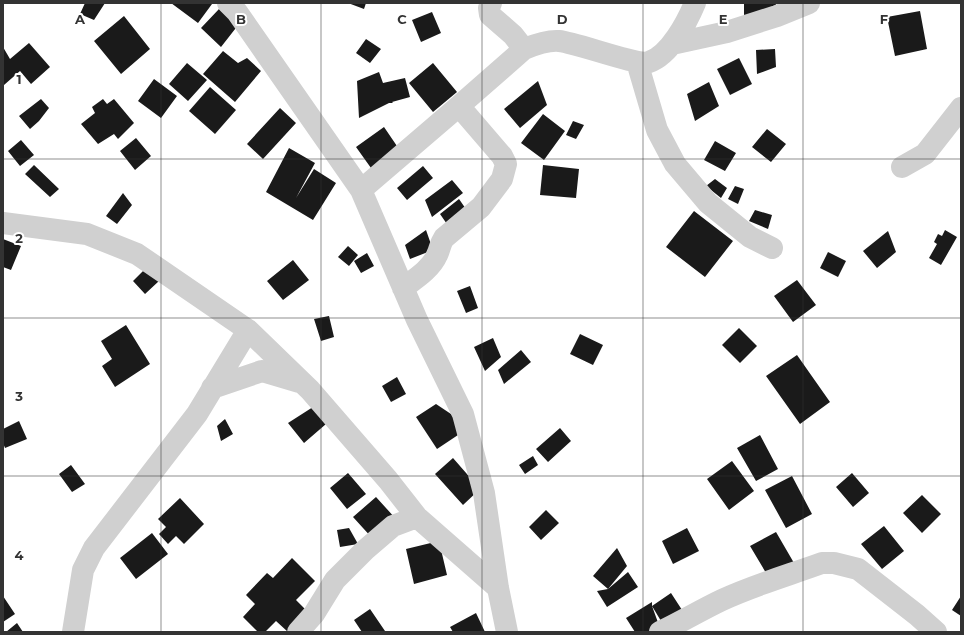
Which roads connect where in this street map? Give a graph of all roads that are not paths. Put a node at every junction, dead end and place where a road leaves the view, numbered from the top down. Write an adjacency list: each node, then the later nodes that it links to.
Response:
1 (228, 3): 11 (street)
2 (491, 3): 6 (street)
3 (694, 3): 5 (street)
4 (809, 3): 5 (street)
5 (672, 44): 7 (street)
6 (524, 49): 7 (street); 8 (street)
7 (637, 62): 13 (street)
8 (459, 106): 11 (street); 14 (street)
9 (961, 108): 10 (street)
10 (902, 167)
11 (361, 190): 14 (street)
12 (3, 223): 15 (street)
13 (772, 248)
14 (403, 288): 19 (street)
15 (248, 330): 16 (street); 17 (street)
16 (304, 384): 17 (street); 18 (street)
17 (212, 388): 20 (street)
18 (417, 517): 19 (street); 21 (street)
19 (498, 588): 22 (street)
20 (73, 632)
21 (298, 632)
22 (507, 632)
23 (660, 632): 24 (street)
24 (936, 632)

